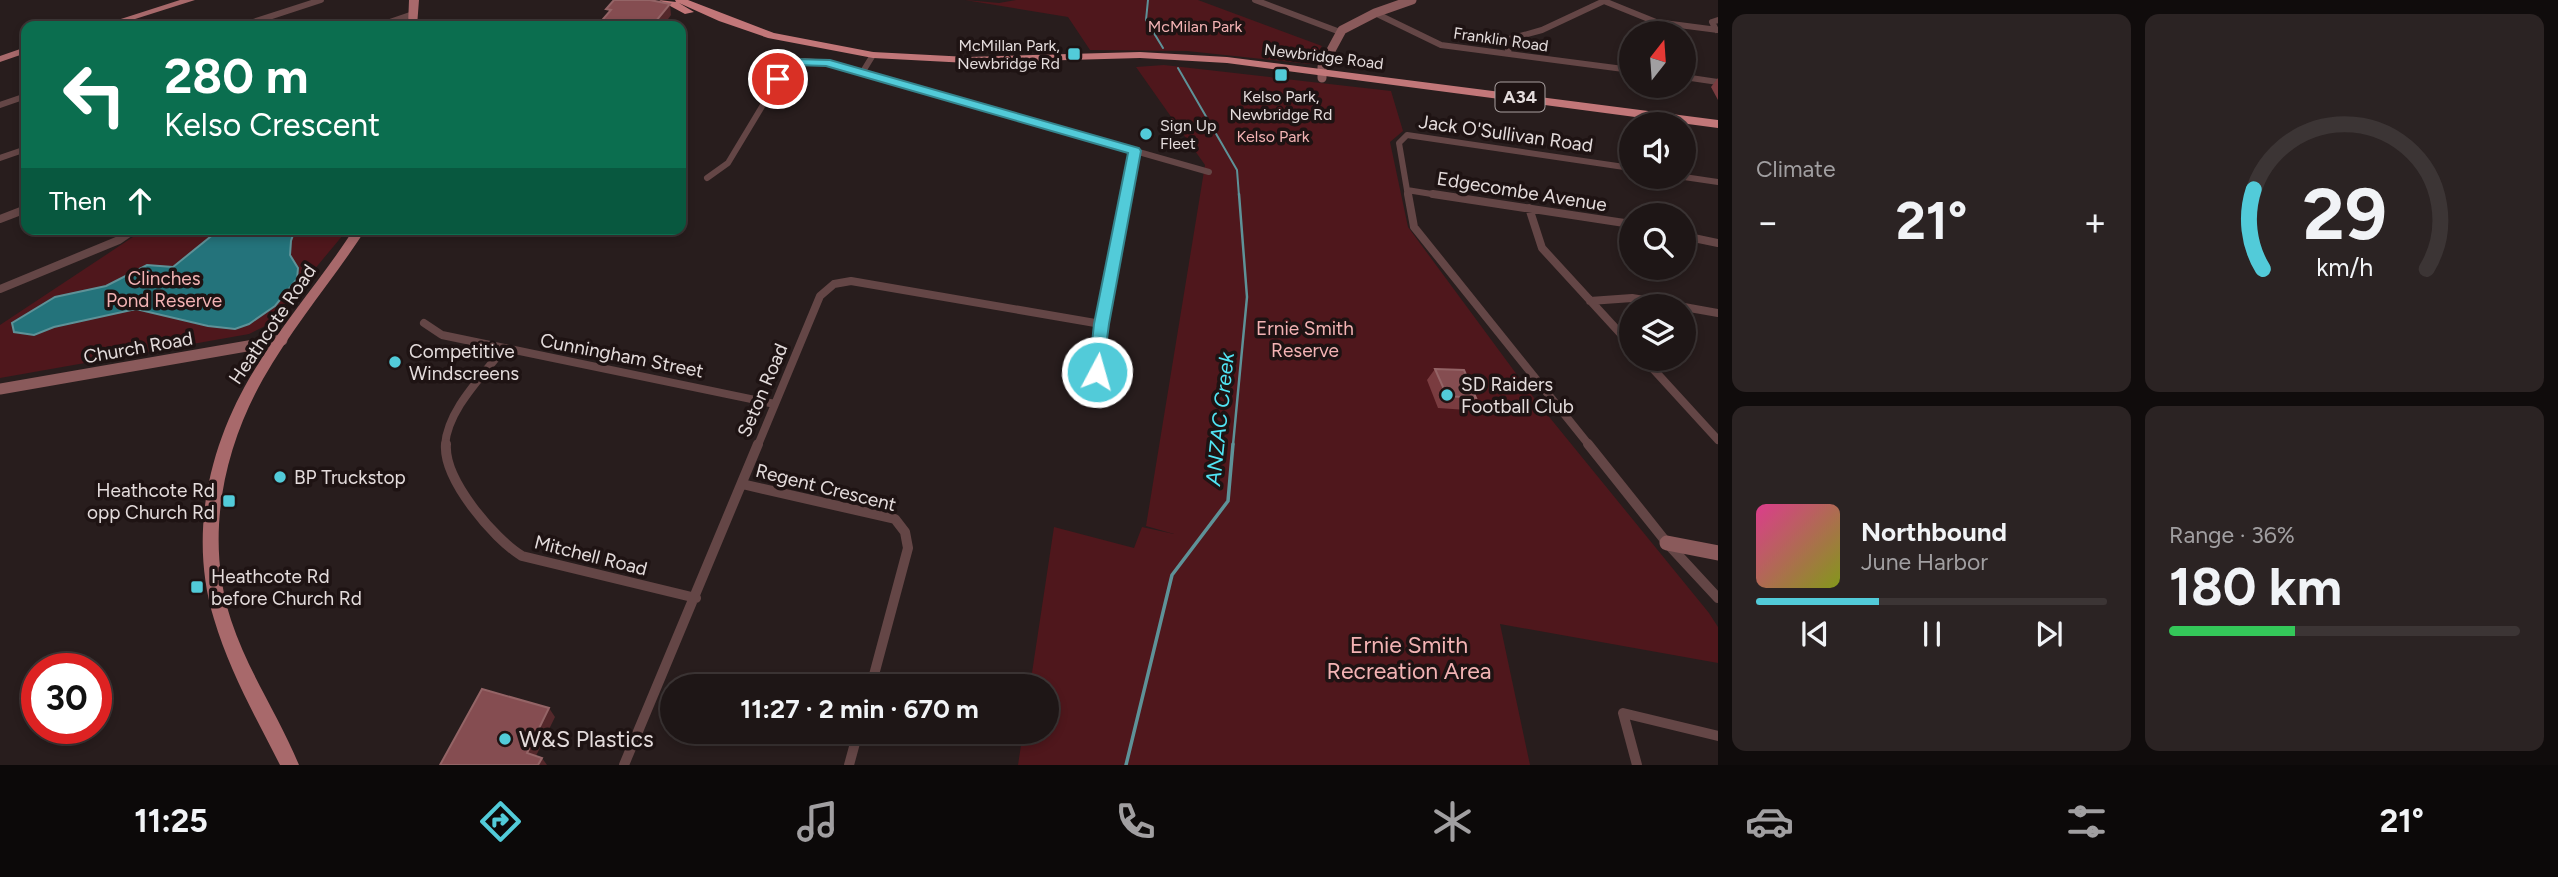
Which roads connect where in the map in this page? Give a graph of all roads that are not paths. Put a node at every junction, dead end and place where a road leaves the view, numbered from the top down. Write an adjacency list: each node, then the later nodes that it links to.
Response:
1 (190, 0): 13 (main road)
2 (321, 0): 14 (street)
3 (414, 0): 11 (main road)
4 (664, 0): 21 (highway, Newbridge Road / A34)
5 (680, 0): 21 (highway, Newbridge Road / A34)
6 (1255, 0): 8 (street)
7 (1412, 0): 10 (street)
8 (1266, 1): 18 (street)
9 (1605, 1): 17 (street); 20 (street)
10 (1375, 13): 18 (street); 20 (street, Franklin Road)
11 (413, 14): 15 (street); 16 (main road)
12 (1718, 20): 17 (street)
13 (121, 21)
14 (256, 21)
15 (393, 21)
16 (413, 21)
17 (1717, 30)
18 (1340, 32): 25 (street)
19 (21, 52): 22 (main road)
20 (1509, 54): 23 (street, Franklin Road)
21 (872, 58): 24 (street); 25 (highway, Newbridge Road / A34)
22 (0, 59)
23 (1619, 68)
24 (862, 73): 35 (street); 39 (street)
25 (1321, 74): 30 (highway, Newbridge Road / A34); 31 (highway, Newbridge Road / A34)
26 (1696, 79): 27 (street)
27 (1718, 82)
28 (21, 98): 29 (street)
29 (0, 105)
30 (1619, 116)
31 (1718, 124)
32 (1696, 127): 33 (highway)
33 (1718, 130)
34 (21, 151): 36 (street)
35 (1135, 151): 38 (street); 57 (street)
36 (0, 158)
37 (1619, 166): 42 (street, Jack O'Sullivan Road)
38 (1209, 172)
39 (707, 178)
40 (1696, 179): 41 (street)
41 (1718, 182)
42 (1407, 190): 43 (street, Edgecombe Avenue); 67 (street, Jack O'Sullivan Road)
43 (1529, 208): 46 (street, Edgecombe Avenue); 53 (street)
44 (21, 211): 45 (street)
45 (0, 219)
46 (1619, 223)
47 (126, 235): 51 (street)
48 (356, 235): 59 (main road, Heathcote Road)
49 (1696, 238): 50 (street)
50 (1718, 243)
51 (0, 289)
52 (1619, 299): 53 (street)
53 (1590, 300): 58 (street)
54 (1696, 309): 55 (street)
55 (1718, 313)
56 (424, 323): 60 (street, Cunningham Street)
57 (1101, 324): 63 (street); 64 (street, Seton Road)
58 (1619, 332)
59 (282, 340): 62 (street, Church Road); 74 (main road, Heathcote Road)
60 (503, 349): 64 (street, Cunningham Street); 69 (street, Mitchell Road)
61 (1655, 371): 65 (street)
62 (0, 389)
63 (1094, 396)
64 (775, 404): 66 (street, Seton Road)
65 (1718, 440)
66 (742, 484): 69 (street, Seton Road); 71 (street, Regent Crescent)
67 (1667, 543): 68 (street); 70 (street, Jack O'Sullivan Road)
68 (1718, 554)
69 (696, 598): 75 (street, Seton Road)
70 (1718, 598)
71 (873, 674)
72 (1718, 736): 77 (street)
73 (855, 744): 76 (street)
74 (290, 765)
75 (624, 765)
76 (849, 765)
77 (1637, 765)

